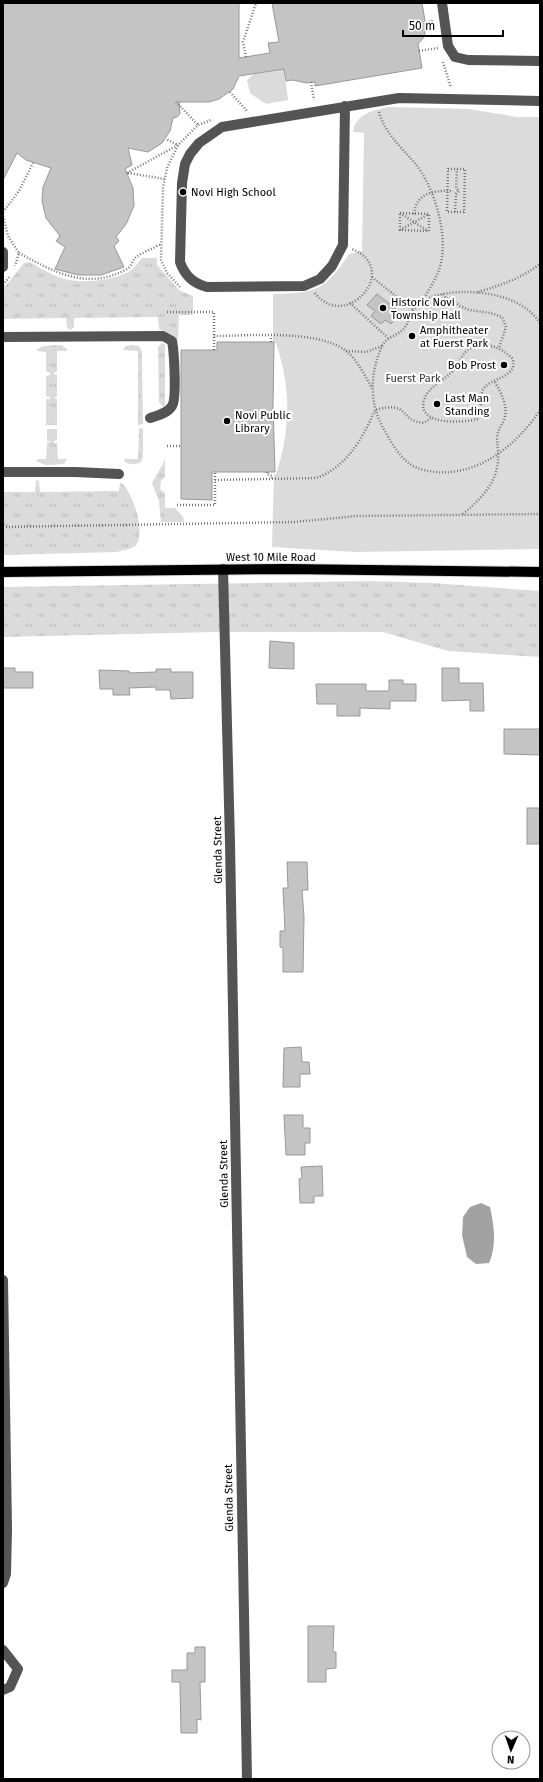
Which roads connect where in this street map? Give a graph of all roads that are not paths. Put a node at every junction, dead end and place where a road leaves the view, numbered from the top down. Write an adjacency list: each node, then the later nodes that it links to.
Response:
1 (442, 3): 2 (street)
2 (540, 61)
3 (540, 101): 4 (street)
4 (345, 106): 4 (street)
5 (3, 252): 6 (street)
6 (3, 267)
7 (3, 338): 8 (street)
8 (150, 418)
9 (3, 472): 10 (street)
10 (119, 474)
11 (223, 569): 12 (main road, West 10 Mile Road); 13 (main road, West 10 Mile Road); 18 (street, Glenda Street)
12 (3, 572)
13 (540, 572)
14 (3, 1280): 15 (street)
15 (3, 1583)
16 (3, 1650): 17 (street)
17 (3, 1690)
18 (247, 1779)

